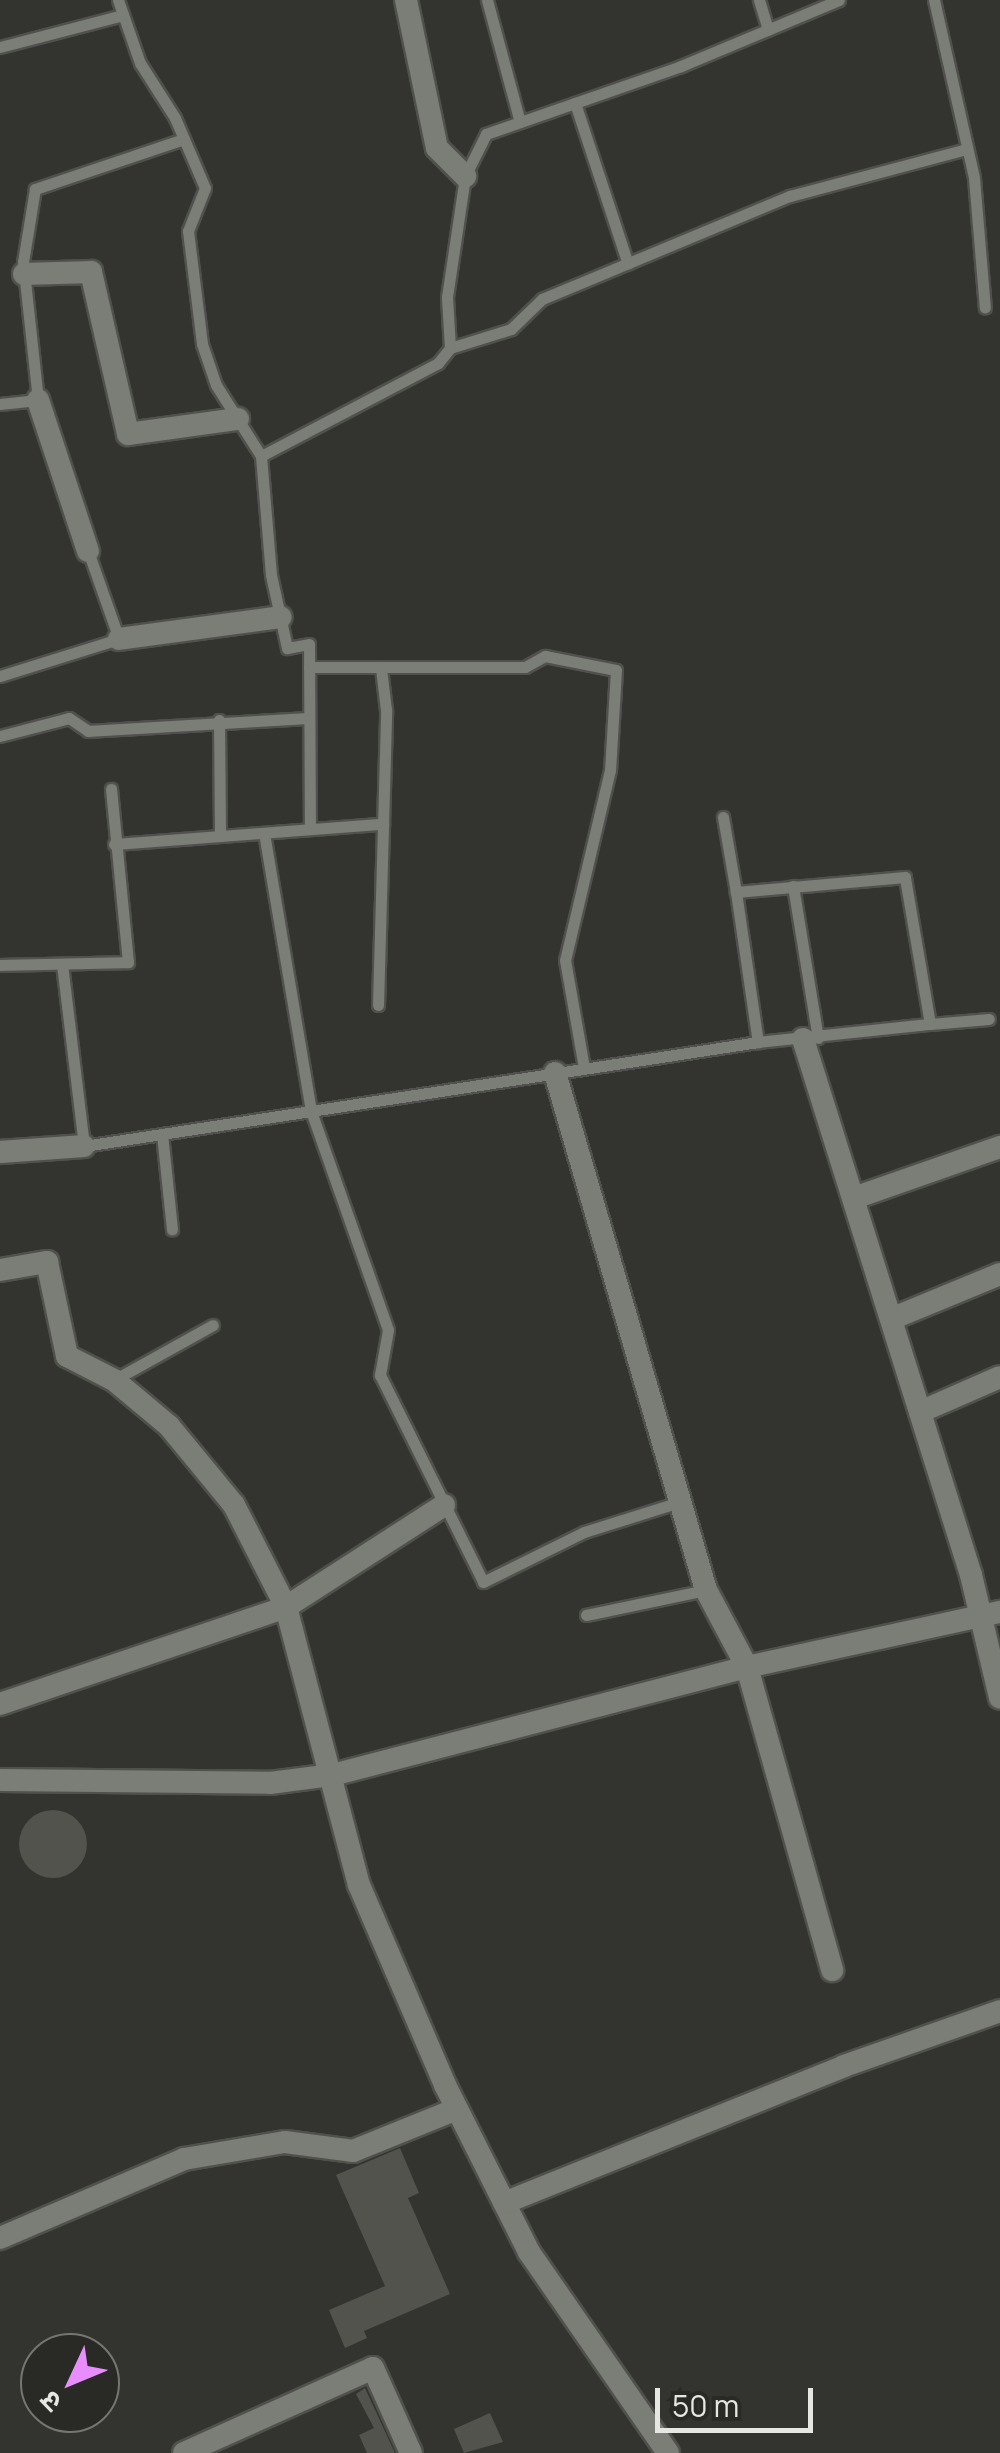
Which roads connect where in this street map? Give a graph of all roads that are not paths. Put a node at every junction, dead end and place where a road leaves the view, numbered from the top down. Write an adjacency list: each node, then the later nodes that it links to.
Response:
1 (118, 0): 7 (lane)
2 (487, 0): 11 (lane)
3 (759, 0): 8 (lane)
4 (839, 0): 8 (lane)
5 (934, 0): 13 (lane)
6 (410, 1): 14 (street)
7 (124, 15): 9 (lane); 12 (lane)
8 (768, 30): 10 (lane)
9 (0, 47)
10 (576, 103): 11 (lane); 15 (lane)
11 (520, 122): 14 (lane)
12 (184, 140): 16 (lane); 21 (lane)
13 (967, 148): 15 (lane); 17 (lane)
14 (465, 176): 18 (lane)
15 (628, 264): 18 (lane)
16 (24, 274): 19 (lane); 21 (street)
17 (985, 308)
18 (450, 348): 22 (lane)
19 (38, 400): 20 (lane); 23 (street)
20 (0, 404)
21 (238, 419): 22 (lane)
22 (262, 456): 24 (lane)
23 (88, 552): 25 (lane)
24 (281, 617): 25 (street); 26 (lane)
25 (120, 640): 28 (lane)
26 (309, 666): 27 (lane); 29 (lane)
27 (381, 668): 34 (lane); 48 (lane)
28 (0, 676)
29 (308, 718): 30 (lane); 35 (lane)
30 (219, 720): 31 (lane); 37 (lane)
31 (0, 736)
32 (111, 789): 38 (lane)
33 (723, 817): 40 (lane)
34 (383, 824): 35 (lane); 43 (lane)
35 (310, 829): 36 (lane)
36 (264, 833): 37 (lane); 50 (lane)
37 (220, 836): 38 (lane)
38 (114, 844): 41 (lane)
39 (794, 886): 40 (lane); 45 (lane); 46 (lane)
40 (736, 892): 47 (lane)
41 (62, 964): 42 (lane); 52 (lane)
42 (0, 965)
43 (378, 1006)
44 (989, 1018): 45 (lane)
45 (930, 1024): 46 (lane)
46 (810, 1039): 47 (lane); 55 (street)
47 (758, 1042): 48 (lane)
48 (584, 1068): 49 (lane)
49 (555, 1073): 50 (lane); 64 (street)
50 (311, 1110): 51 (lane); 65 (lane)
51 (162, 1134): 52 (lane); 56 (lane)
52 (84, 1146): 54 (street)
53 (1000, 1147): 55 (street)
54 (0, 1152)
55 (854, 1198): 59 (street)
56 (172, 1229)
57 (0, 1270): 62 (street)
58 (1000, 1274): 59 (street)
59 (892, 1319): 63 (street)
60 (213, 1326): 62 (lane)
61 (1000, 1377): 63 (street)
62 (114, 1380): 67 (street)
63 (920, 1412): 68 (street)
64 (680, 1502): 65 (lane); 66 (street)
65 (444, 1505): 67 (street)
66 (706, 1590): 69 (lane); 70 (street)
67 (286, 1607): 72 (street); 73 (street)
68 (990, 1614): 70 (street); 71 (street)
69 (586, 1615)
70 (747, 1668): 73 (street); 75 (street)
71 (1000, 1698)
72 (0, 1704)
73 (332, 1776): 74 (street); 77 (street)
74 (0, 1780)
75 (832, 1970)
76 (1000, 2011): 78 (street)
77 (457, 2109): 78 (street); 79 (street)
78 (504, 2202): 82 (street)
79 (0, 2238)
80 (184, 2453): 81 (street)
81 (411, 2453)
82 (668, 2453)

